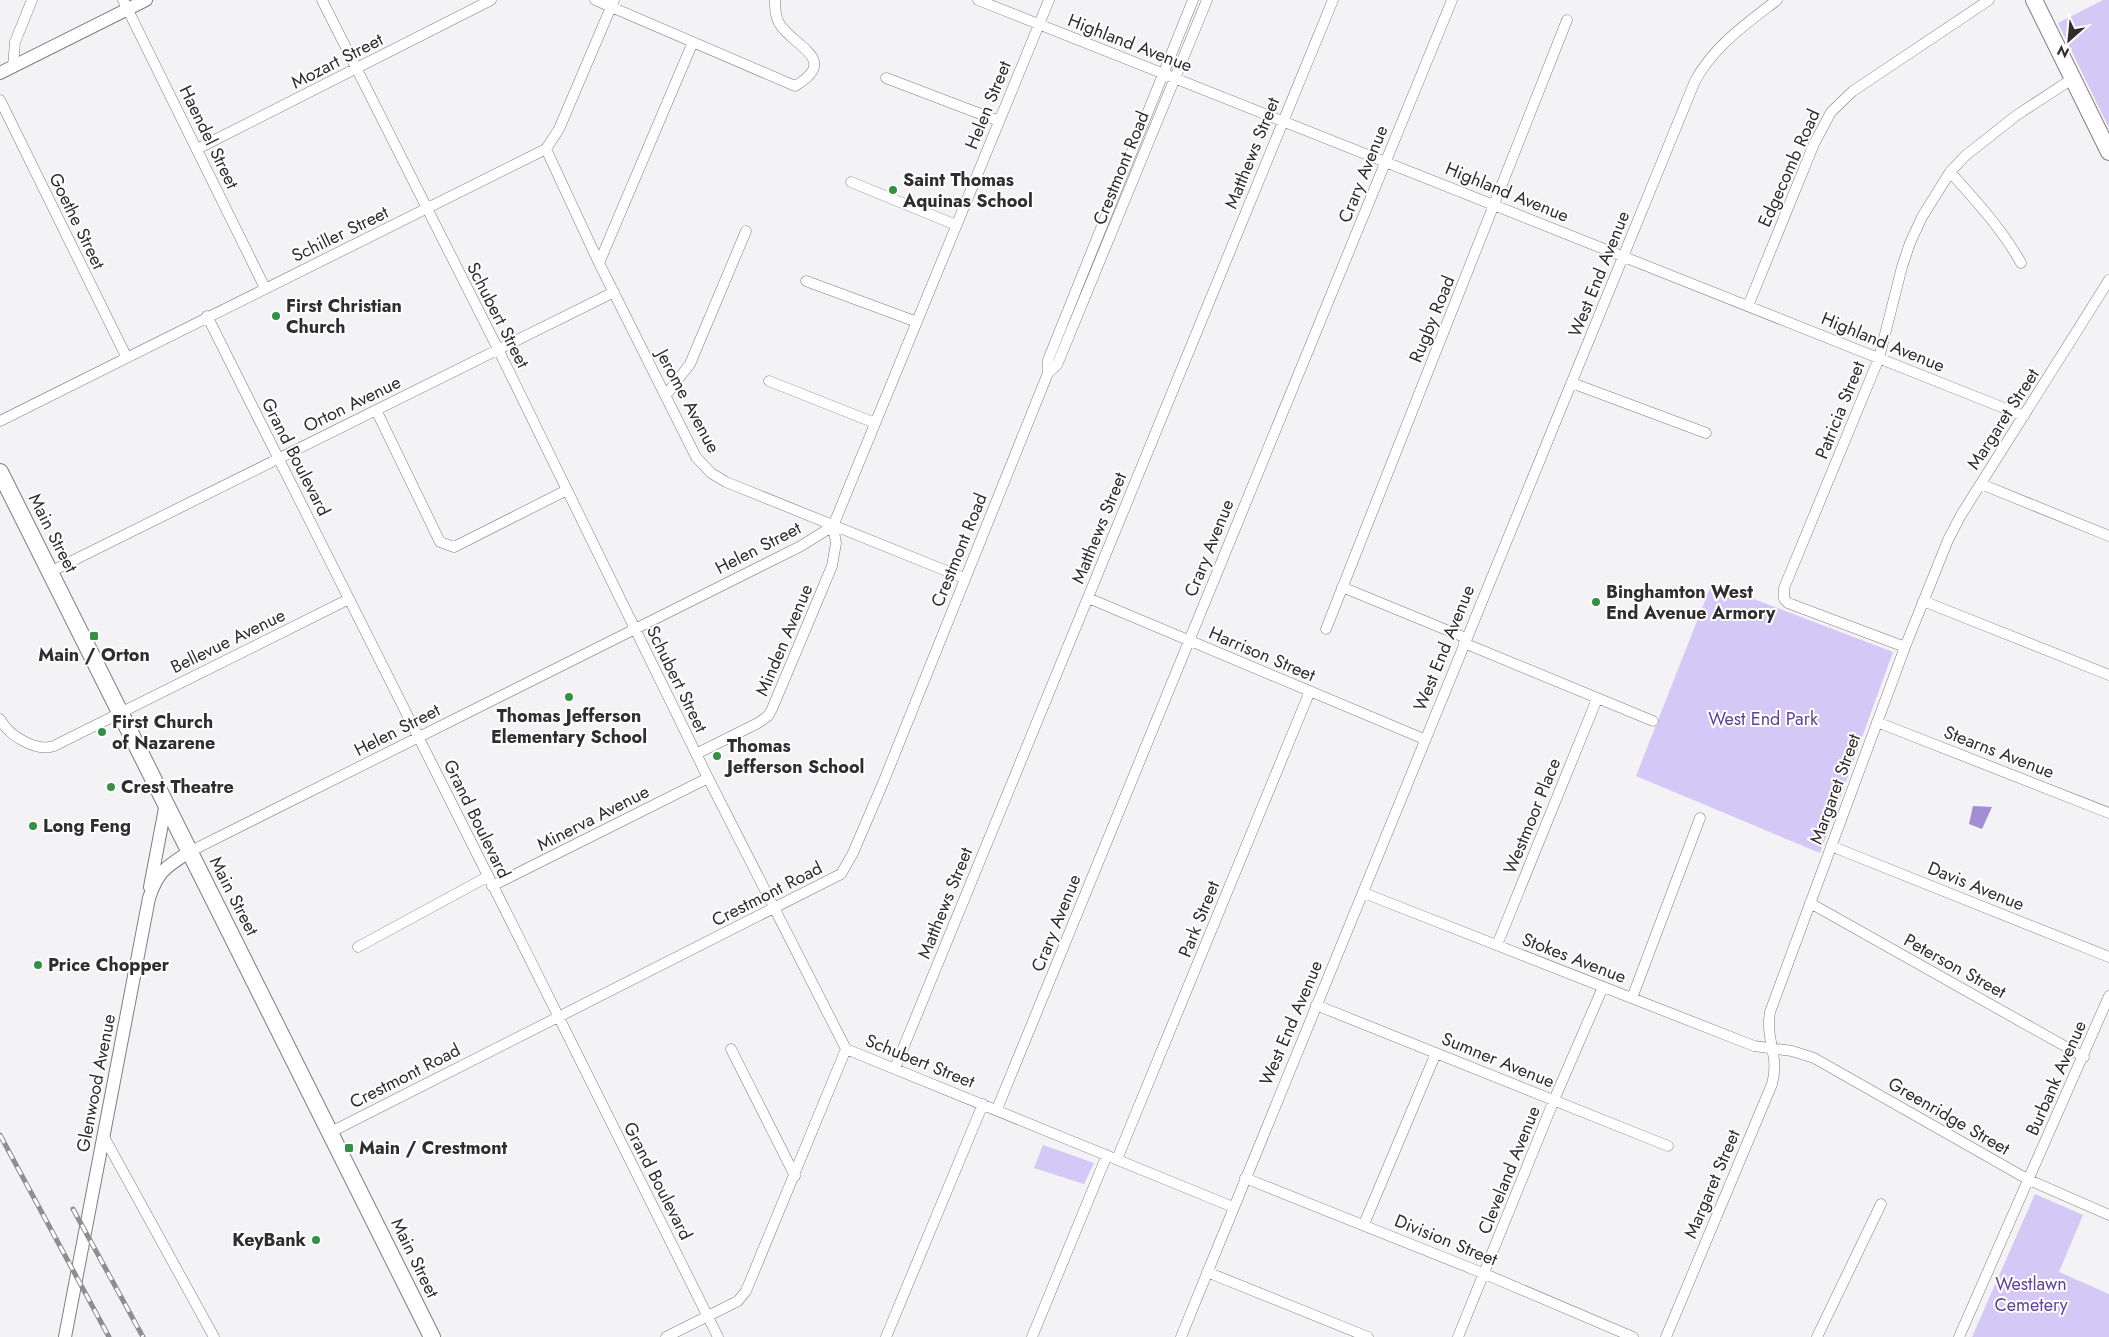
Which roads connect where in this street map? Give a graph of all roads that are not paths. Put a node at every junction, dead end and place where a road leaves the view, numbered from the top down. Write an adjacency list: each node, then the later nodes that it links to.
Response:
1 (32, 0): 21 (street)
2 (146, 0): 17 (street)
3 (322, 0): 22 (street, Schubert Street)
4 (491, 0): 22 (street, Mozart Street)
5 (595, 0): 16 (street)
6 (776, 0): 20 (street)
7 (978, 0): 19 (street, Highland Avenue)
8 (1049, 0): 19 (street, Helen Street)
9 (1193, 0): 24 (street, Crestmont Road)
10 (1207, 0): 26 (street, Crestmont Road)
11 (1333, 0): 29 (street, Matthews Street)
12 (1452, 0): 34 (street, Crary Avenue)
13 (1777, 0): 41 (street, West End Avenue)
14 (1989, 0): 48 (street, Edgecomb Road)
15 (2034, 0): 27 (main road)
16 (612, 3): 20 (street); 32 (street, Schiller Street)
17 (126, 4): 21 (street); 31 (street, Haendel Street)
18 (1567, 20): 37 (street, Rugby Road)
19 (1039, 25): 24 (street, Highland Avenue); 30 (street, Helen Street)
20 (693, 42): 42 (street)
21 (13, 67): 23 (street)
22 (357, 69): 31 (street, Mozart Street); 38 (street, Schubert Street)
23 (0, 73)
24 (1164, 73): 26 (street, Highland Avenue); 54 (street, Crestmont Road)
25 (886, 78): 30 (street)
26 (1175, 78): 29 (street, Highland Avenue); 54 (street, Crestmont Road)
27 (2072, 79): 33 (main road); 35 (street, Patricia Street)
28 (0, 100): 52 (street, Goethe Street)
29 (1283, 120): 34 (street, Highland Avenue); 72 (street, Matthews Street)
30 (999, 121): 39 (street, Helen Street)
31 (196, 149): 46 (street, Haendel Street)
32 (546, 149): 38 (street, Schiller Street); 42 (street, Jerome Avenue)
33 (2109, 152)
34 (1385, 161): 37 (street, Highland Avenue); 77 (street, Crary Avenue)
35 (1950, 172): 43 (street); 53 (street, Patricia Street)
36 (851, 182): 39 (street)
37 (1494, 205): 41 (street, Highland Avenue); 71 (street, Rugby Road)
38 (427, 209): 46 (street, Schiller Street); 51 (street, Schubert Street)
39 (956, 225): 50 (street, Helen Street)
40 (746, 231): 57 (street)
41 (1624, 256): 48 (street, Highland Avenue); 56 (street, West End Avenue)
42 (600, 263): 47 (street, Jerome Avenue)
43 (2021, 263)
44 (2109, 280): 59 (street, Margaret Street)
45 (806, 281): 50 (street)
46 (265, 288): 49 (street, Schiller Street)
47 (614, 292): 51 (street, Orton Avenue); 57 (street, Jerome Avenue)
48 (1748, 306): 53 (street, Highland Avenue)
49 (207, 316): 52 (street, Schiller Street); 63 (street, Grand Boulevard)
50 (916, 322): 61 (street, Helen Street)
51 (498, 349): 58 (street, Orton Avenue); 66 (street, Schubert Street)
52 (126, 356): 60 (street, Schiller Street)
53 (1879, 358): 59 (street, Highland Avenue); 79 (street, Patricia Street)
54 (1048, 373): 70 (street, Crestmont Road)
55 (769, 381): 61 (street)
56 (1572, 383): 62 (street); 78 (street, West End Avenue)
57 (666, 395): 67 (street, Jerome Avenue)
58 (376, 410): 63 (street, Orton Avenue); 66 (street)
59 (2024, 416): 65 (street, Margaret Street)
60 (0, 421)
61 (875, 423): 67 (street, Helen Street)
62 (1706, 433)
63 (278, 458): 69 (street, Orton Avenue); 73 (street, Grand Boulevard)
64 (0, 472): 69 (main road, Main Street)
65 (1981, 484): 68 (street); 74 (street, Margaret Street)
66 (567, 490): 75 (street, Schubert Street)
67 (833, 526): 70 (street, Jerome Avenue); 75 (street, Helen Street); 89 (street, Minden Avenue)
68 (2109, 536)
69 (50, 572): 83 (main road, Main Street)
70 (964, 578): 100 (street, Crestmont Road)
71 (1342, 587): 76 (street, Rugby Road); 78 (street)
72 (1088, 598): 77 (street, Harrison Street); 114 (street, Matthews Street)
73 (349, 599): 83 (street, Bellevue Avenue); 87 (street, Grand Boulevard)
74 (1923, 601): 79 (street, Margaret Street); 80 (street)
75 (634, 629): 87 (street, Helen Street); 89 (street, Schubert Street)
76 (1326, 629)
77 (1188, 640): 81 (street, Harrison Street); 117 (street, Crary Avenue)
78 (1465, 641): 82 (street); 88 (street, West End Avenue)
79 (1905, 647): 86 (street, Margaret Street)
80 (2109, 675)
81 (1310, 691): 88 (street, Harrison Street); 121 (street, Park Street)
82 (1597, 699): 85 (street); 101 (street, Westmoor Place)
83 (120, 712): 84 (street, Bellevue Avenue); 91 (main road, Main Street)
84 (1, 722)
85 (1653, 722)
86 (1877, 722): 92 (street, Stearns Avenue); 94 (street, Margaret Street)
87 (419, 736): 95 (street, Helen Street); 96 (street, Grand Boulevard)
88 (1424, 739): 97 (street, West End Avenue)
89 (696, 754): 90 (street, Schubert Street)
90 (708, 778): 96 (street, Minerva Avenue); 100 (street, Schubert Street)
91 (166, 803): 95 (main road, Main Street); 98 (street)
92 (2109, 812)
93 (1700, 818): 106 (street)
94 (1831, 846): 99 (street, Margaret Street); 103 (street, Davis Avenue)
95 (189, 852): 98 (street, Glenwood Avenue); 118 (main road, Main Street)
96 (489, 882): 102 (street, Minerva Avenue); 108 (street, Grand Boulevard)
97 (1364, 893): 101 (street, Stokes Avenue); 107 (street, West End Avenue)
98 (149, 898): 119 (street, Glenwood Avenue)
99 (1810, 903): 111 (street, Margaret Street); 113 (street, Peterson Street)
100 (775, 909): 108 (street, Crestmont Road); 110 (street, Schubert Street)
101 (1497, 945): 104 (street, Stokes Avenue)
102 (358, 947)
103 (2109, 957)
104 (1603, 987): 106 (street, Stokes Avenue); 115 (street, Cleveland Avenue)
105 (2109, 996): 113 (street, Burbank Avenue)
106 (1632, 998): 111 (street, Stokes Avenue)
107 (1316, 1005): 112 (street, Sumner Avenue); 123 (street, West End Avenue)
108 (557, 1017): 118 (street, Crestmont Road); 131 (street, Grand Boulevard)
109 (731, 1049): 122 (street)
110 (846, 1049): 114 (street, Schubert Street); 122 (street)
111 (1772, 1049): 124 (street, Greenridge Street); 143 (street, Margaret Street)
112 (1436, 1053): 115 (street, Sumner Avenue); 128 (street)
113 (2084, 1057): 124 (street, Burbank Avenue)
114 (895, 1068): 116 (street, Schubert Street)
115 (1554, 1100): 120 (street, Sumner Avenue); 130 (street, Cleveland Avenue)
116 (983, 1104): 117 (street, Schubert Street); 137 (street)
117 (998, 1109): 121 (street, Schubert Street)
118 (331, 1132): 134 (main road, Main Street)
119 (104, 1137): 132 (street, Glenwood Avenue); 133 (street)
120 (1668, 1146)
121 (1112, 1157): 126 (street, Schubert Street); 138 (street, Park Street)
122 (795, 1176): 131 (street)
123 (1245, 1178): 126 (street, West End Avenue); 128 (street, Division Street)
124 (2029, 1180): 127 (street, Greenridge Street); 145 (street, Burbank Avenue)
125 (1881, 1204): 144 (street)
126 (1234, 1207): 129 (street, West End Avenue)
127 (2109, 1215)
128 (1364, 1224): 130 (street, Division Street)
129 (1207, 1272): 139 (street, West End Avenue); 140 (street)
130 (1485, 1274): 141 (street, Cleveland Avenue); 142 (street, Division Street)
131 (707, 1316): 135 (street); 136 (street, Grand Boulevard)
132 (65, 1337)
133 (214, 1337)
134 (432, 1337)
135 (666, 1337)
136 (718, 1337)
137 (886, 1337)
138 (1032, 1337)
139 (1181, 1337)
140 (1368, 1337)
141 (1458, 1337)
142 (1633, 1337)
143 (1666, 1337)
144 (1817, 1337)
145 (1960, 1337)

